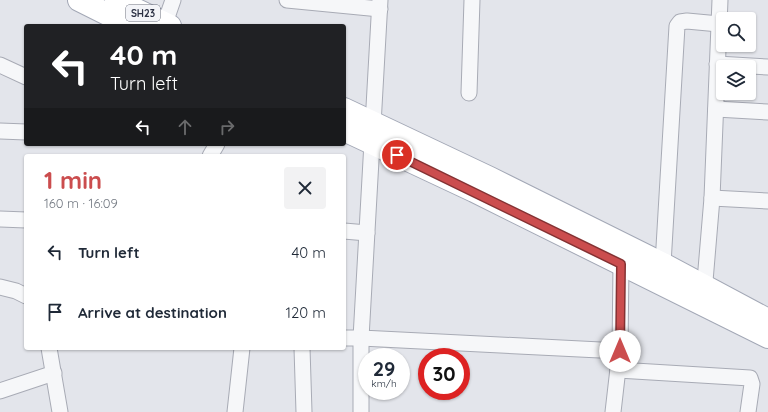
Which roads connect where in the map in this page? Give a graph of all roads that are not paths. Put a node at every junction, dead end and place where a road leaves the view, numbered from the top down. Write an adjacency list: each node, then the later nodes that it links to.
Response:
1 (78, 0): 6 (main road, SH23)
2 (173, 0): 11 (street)
3 (287, 0): 7 (street)
4 (472, 0): 17 (street)
5 (720, 0): 8 (street)
6 (115, 4): 9 (main road, SH23); 10 (main road, SH23)
7 (380, 4): 25 (street)
8 (720, 12)
9 (130, 24)
10 (165, 24)
11 (167, 24)
12 (716, 24): 33 (street)
13 (0, 65): 16 (street)
14 (756, 66): 15 (street)
15 (768, 67)
16 (24, 76)
17 (468, 93)
18 (716, 100): 19 (street)
19 (716, 109): 21 (street); 26 (street)
20 (346, 111): 25 (main road)
21 (768, 112)
22 (346, 130): 25 (main road)
23 (0, 131): 24 (street)
24 (24, 132)
25 (372, 133): 31 (street); 32 (main road); 33 (main road)
26 (712, 198): 27 (street); 36 (street)
27 (768, 201)
28 (0, 219): 29 (street)
29 (24, 220)
30 (346, 231): 31 (street)
31 (367, 234): 40 (street)
32 (621, 264): 36 (main road); 44 (street)
33 (663, 264): 36 (main road)
34 (0, 287): 35 (street)
35 (24, 295)
36 (704, 295): 37 (main road); 38 (main road)
37 (768, 320)
38 (768, 337)
39 (346, 338): 40 (street)
40 (361, 338): 44 (street); 51 (street)
41 (49, 350): 46 (street)
42 (242, 350): 49 (street)
43 (302, 350): 50 (street)
44 (620, 351): 45 (street)
45 (618, 370): 52 (street); 53 (street)
46 (54, 373): 47 (street); 48 (street)
47 (0, 391)
48 (60, 412)
49 (235, 412)
50 (304, 412)
51 (361, 412)
52 (613, 412)
53 (748, 412)

